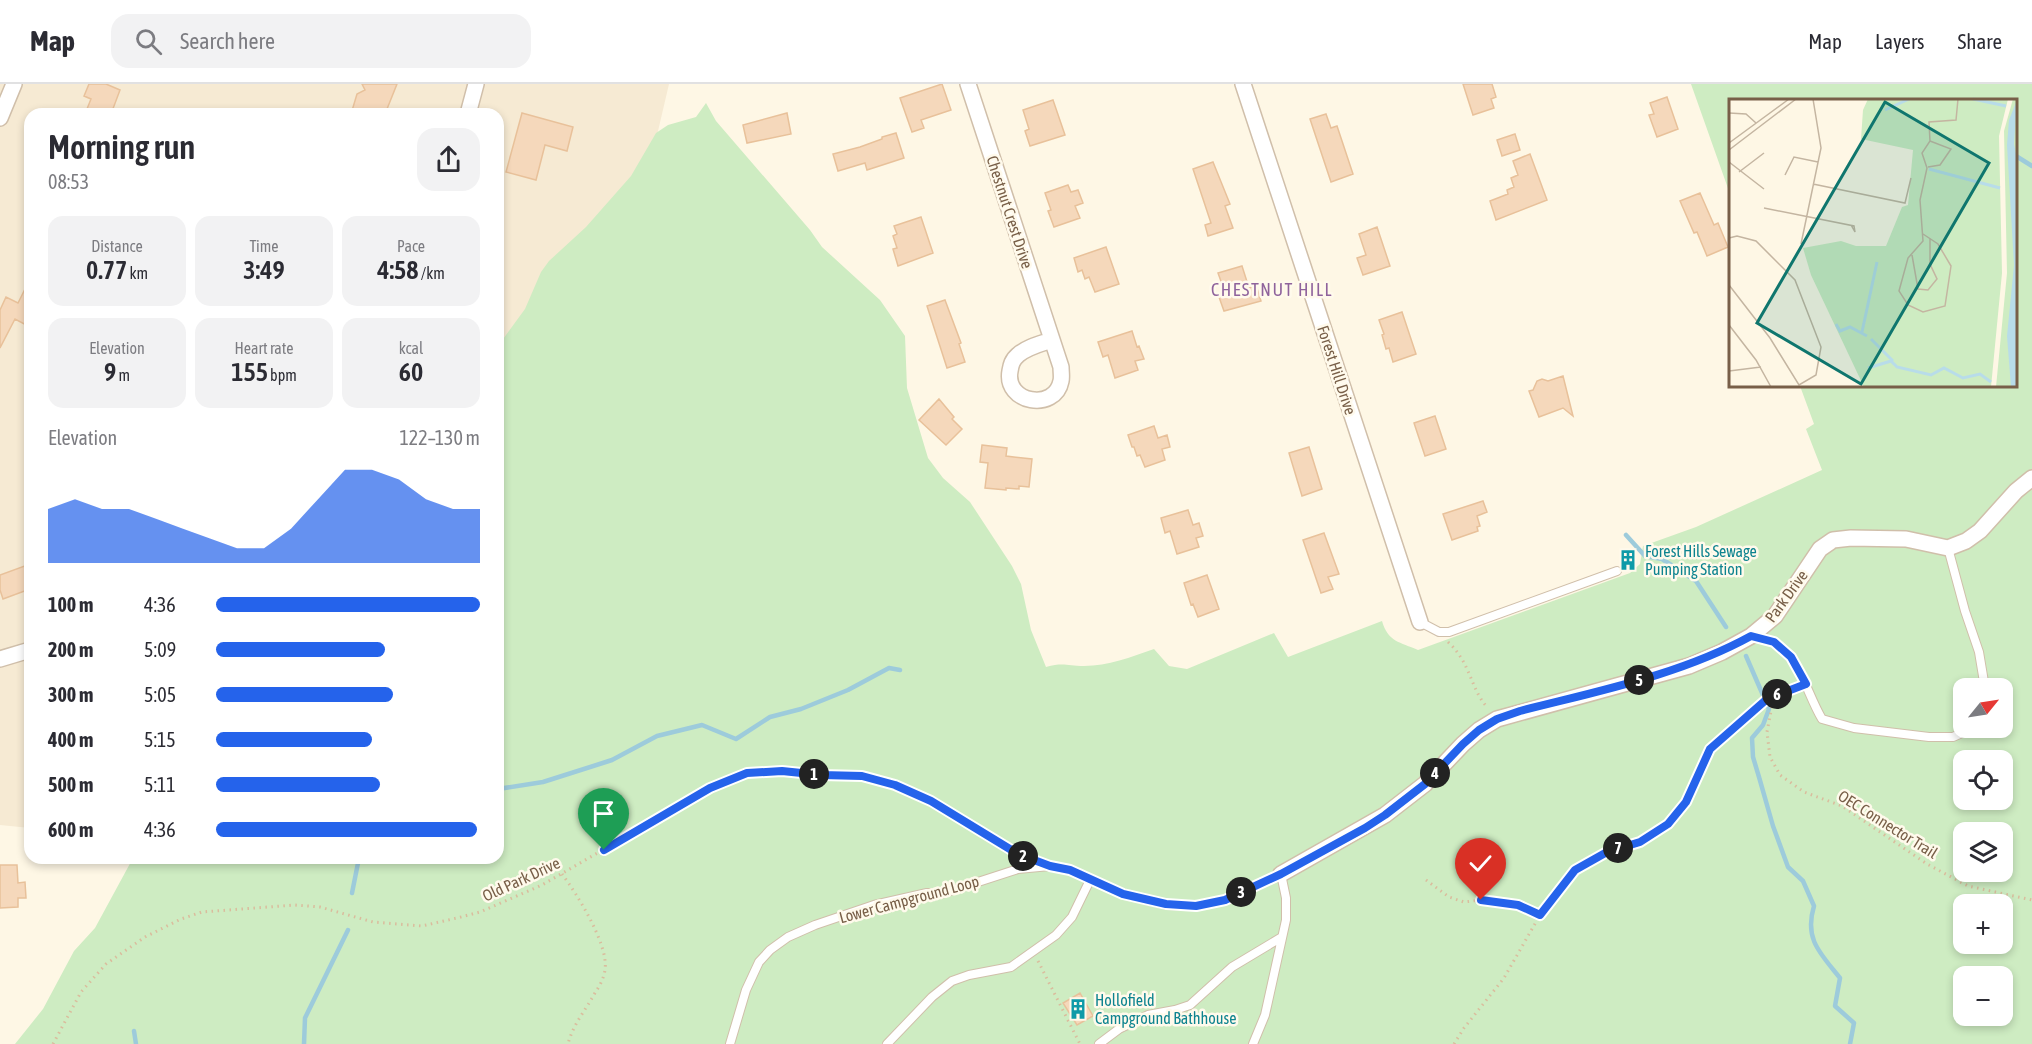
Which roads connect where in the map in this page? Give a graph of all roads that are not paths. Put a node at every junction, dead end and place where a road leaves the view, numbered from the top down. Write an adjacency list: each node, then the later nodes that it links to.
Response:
1 (14, 84): 6 (street)
2 (476, 84): 5 (street)
3 (968, 84): 7 (street, Chestnut Crest Drive)
4 (1243, 84): 11 (street, Forest Hill Drive)
5 (470, 108)
6 (0, 118)
7 (1052, 340): 7 (street, Chestnut Crest Drive)
8 (2032, 478): 9 (street)
9 (1948, 548): 12 (street, Park Drive); 15 (lane)
10 (1617, 571): 11 (lane)
11 (1420, 622)
12 (1751, 636): 16 (lane); 17 (street, Park Drive)
13 (24, 652): 14 (street)
14 (0, 659)
15 (1983, 678)
16 (1953, 737)
17 (1281, 874): 18 (lane); 19 (lane)
18 (1090, 880): 20 (lane, Lower Campground Loop); 21 (lane)
19 (1282, 937): 22 (lane); 23 (lane)
20 (730, 1044)
21 (887, 1044)
22 (1099, 1044)
23 (1253, 1044)

